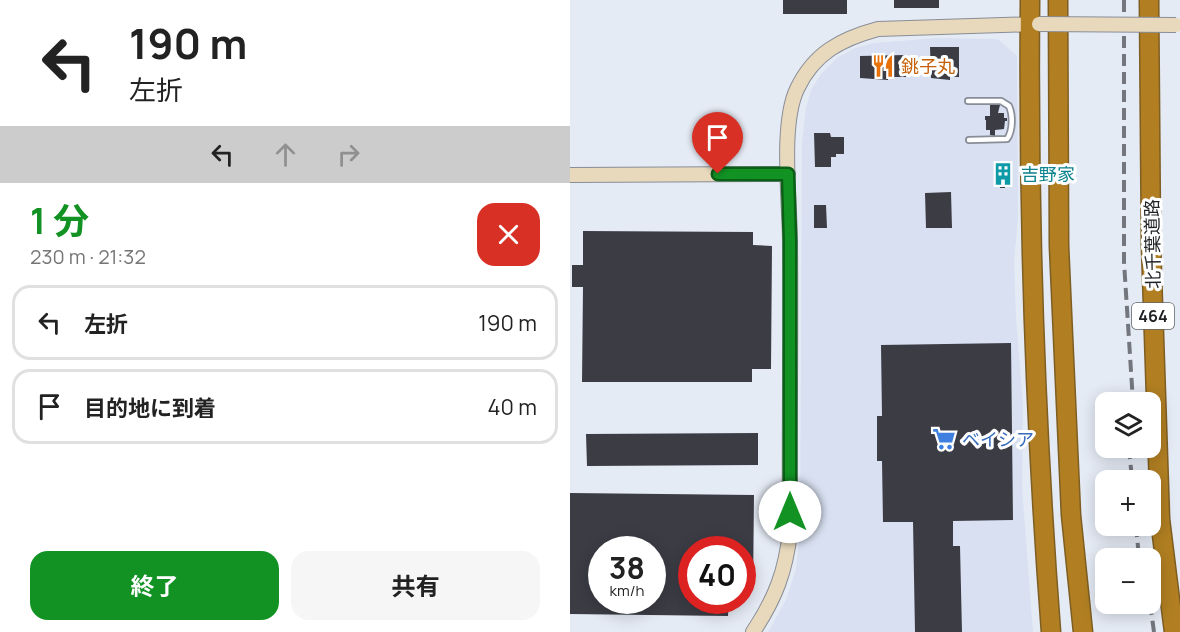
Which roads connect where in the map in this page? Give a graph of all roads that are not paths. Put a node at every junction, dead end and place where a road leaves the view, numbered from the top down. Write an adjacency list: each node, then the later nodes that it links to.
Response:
1 (1030, 0): 4 (highway)
2 (1058, 0): 12 (highway)
3 (1149, 0): 13 (highway, 北千葉道路 / 464)
4 (1034, 24): 5 (street, bridge); 8 (street); 11 (highway)
5 (1178, 25)
6 (968, 101): 7 (lane)
7 (969, 140)
8 (788, 174): 9 (street); 10 (street)
9 (570, 175)
10 (753, 632)
11 (1051, 632)
12 (1083, 632)
13 (1174, 632)

